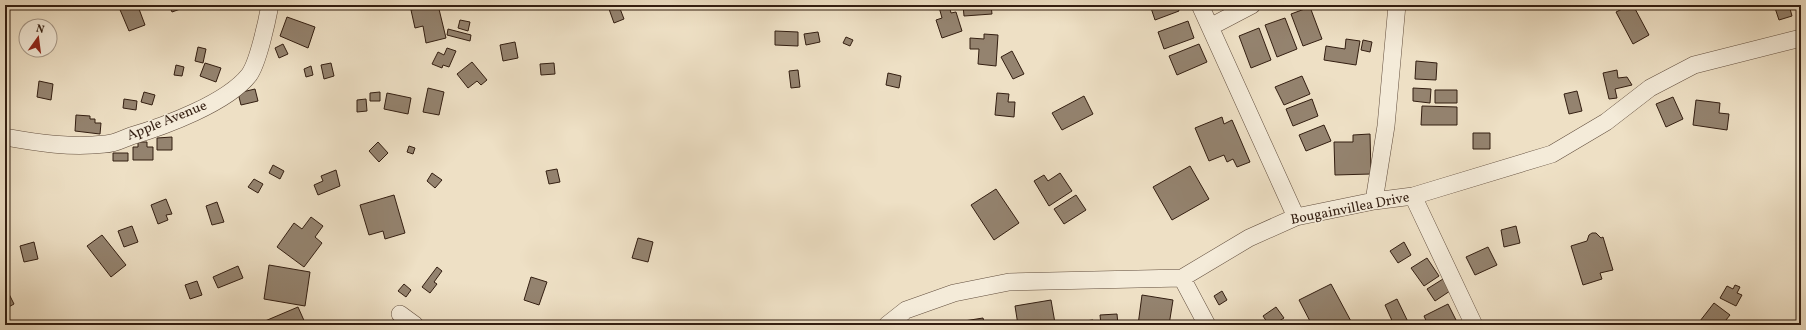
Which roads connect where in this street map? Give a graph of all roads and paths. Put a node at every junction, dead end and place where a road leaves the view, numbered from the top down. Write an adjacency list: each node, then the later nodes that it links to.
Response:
1 (270, 5): 7 (street, Apple Avenue)
2 (1200, 5): 5 (street)
3 (1252, 5): 5 (street)
4 (1397, 5): 9 (street)
5 (1210, 27): 10 (street)
6 (1801, 38): 8 (street, Bougainvillea Drive)
7 (5, 137)
8 (1413, 196): 9 (street, Bougainvillea Drive); 16 (street)
9 (1374, 201): 10 (street, Bougainvillea Drive)
10 (1296, 217): 11 (street, Bougainvillea Drive)
11 (1182, 278): 14 (street, Bougainvillea Drive); 15 (street)
12 (400, 314): 13 (street)
13 (415, 325)
14 (887, 325)
15 (1207, 325)
16 (1474, 325)

